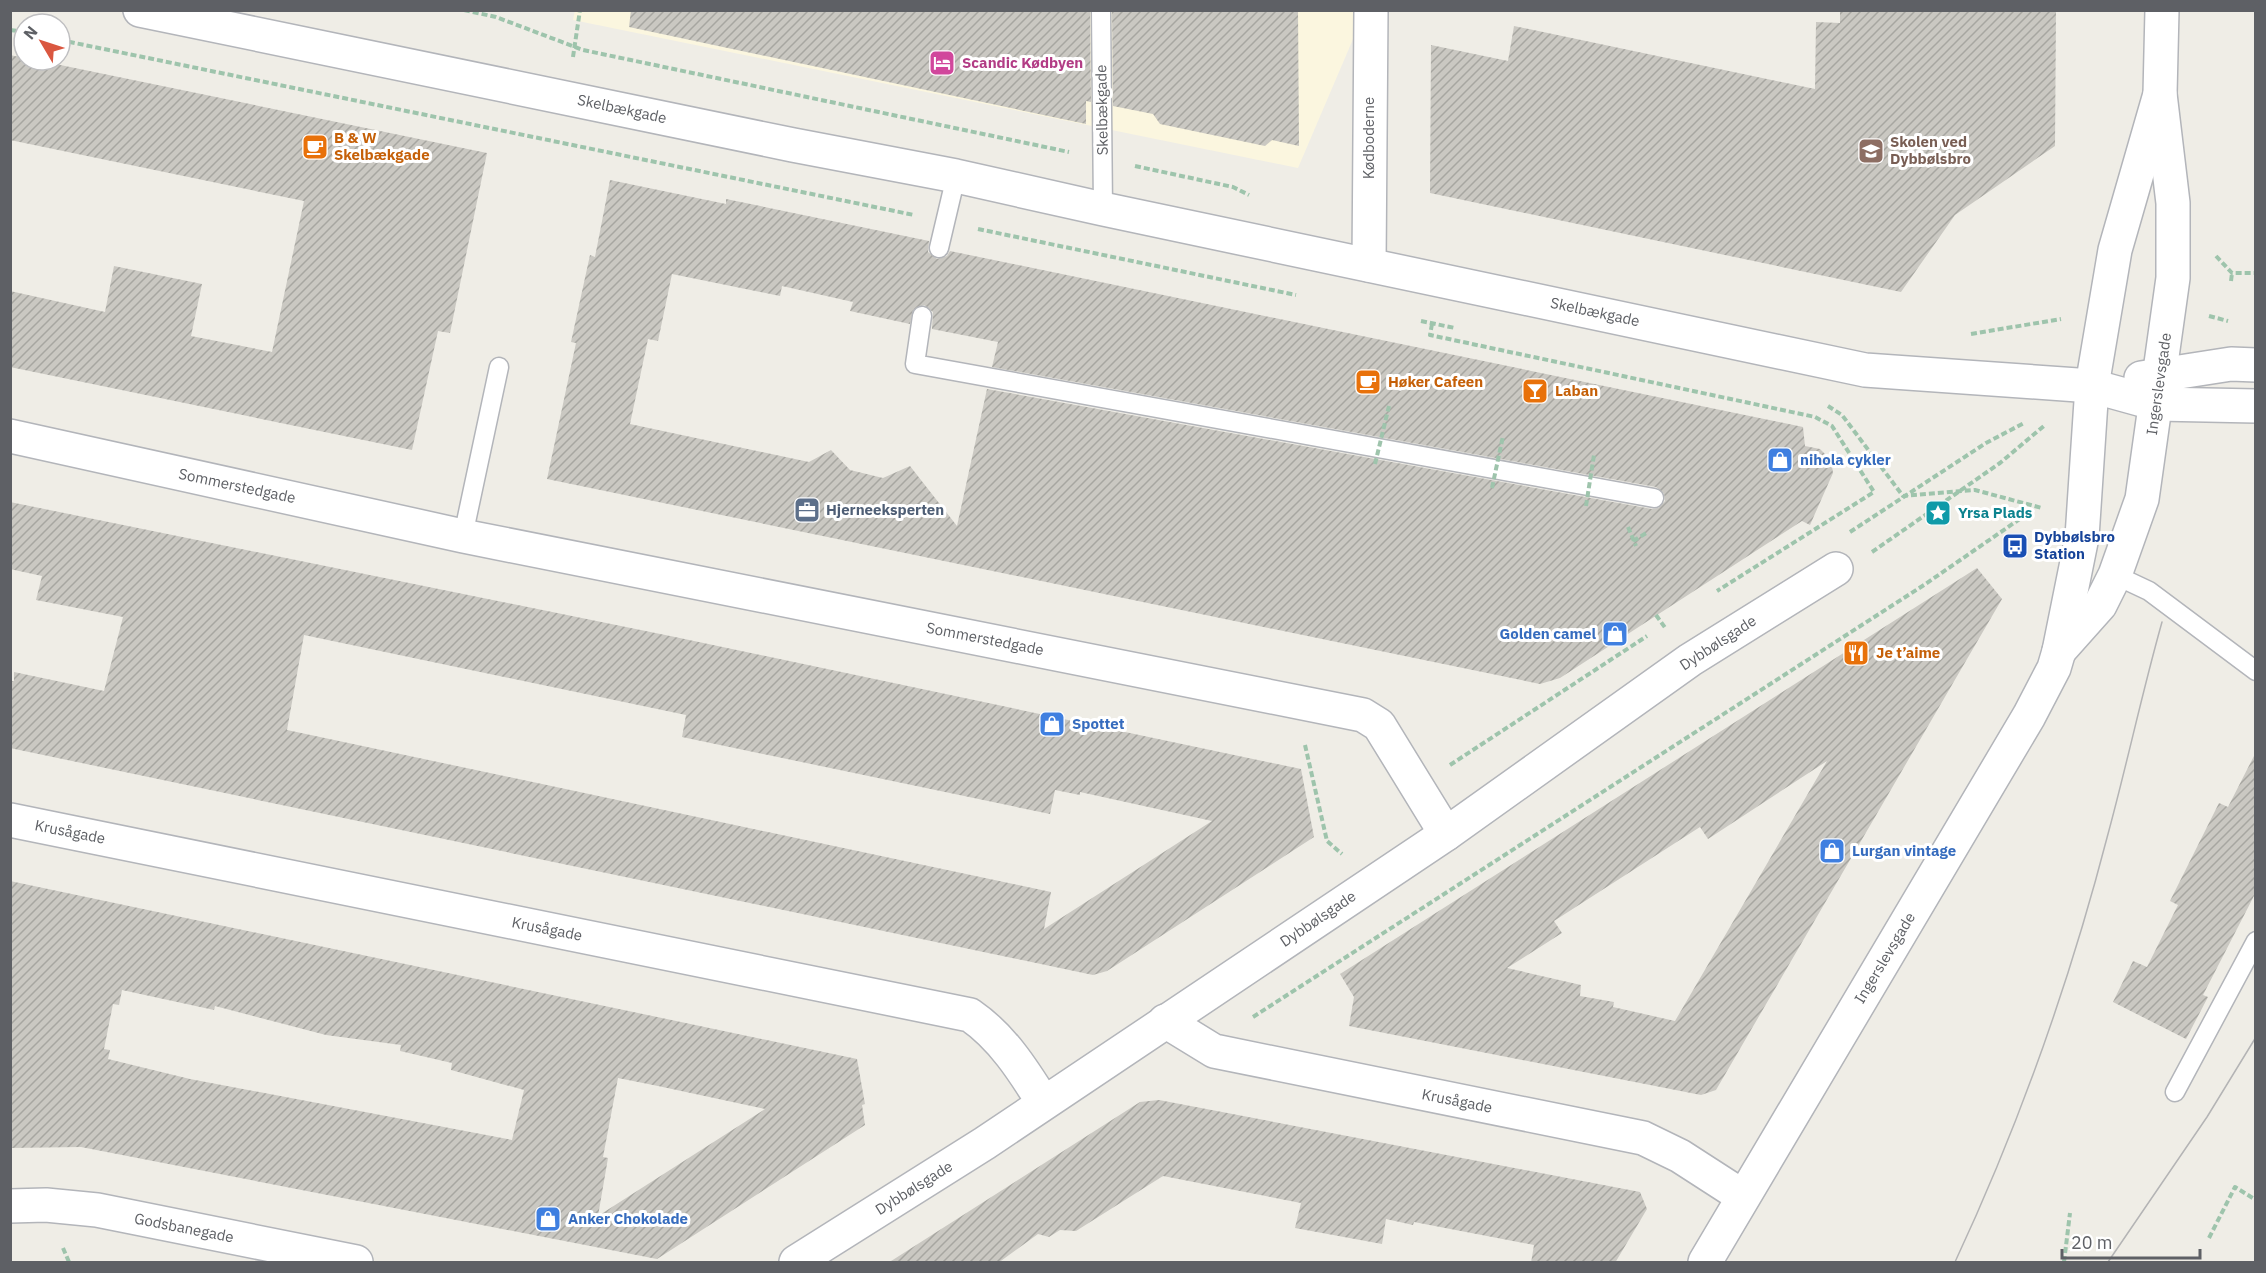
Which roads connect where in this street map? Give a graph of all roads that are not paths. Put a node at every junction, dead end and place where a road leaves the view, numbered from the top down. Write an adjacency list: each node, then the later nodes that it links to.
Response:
1 (140, 10): 6 (street, Skelbækgade)
2 (1101, 10): 7 (lane, Skelbækgade)
3 (1371, 10): 9 (street, Kødboderne)
4 (2162, 10): 5 (street, Ingerslevsgade)
5 (2160, 94): 13 (street, Ingerslevsgade); 14 (street, Ingerslevsgade)
6 (956, 176): 7 (street, Skelbækgade); 8 (lane)
7 (1103, 209): 9 (street, Skelbækgade)
8 (939, 248)
9 (1369, 265): 13 (street, Skelbækgade)
10 (922, 316): 17 (lane)
11 (2256, 365): 14 (street)
12 (499, 367): 18 (lane)
13 (2092, 386): 14 (street, Skelbækgade); 21 (street, Ingerslevsgade)
14 (2159, 390): 15 (street); 20 (street, Ingerslevsgade)
15 (2256, 406)
16 (10, 436): 18 (street, Sommerstedgade)
17 (1654, 498)
18 (463, 536): 24 (street, Sommerstedgade)
19 (1836, 569): 24 (street, Dybbølsgade)
20 (2115, 575): 21 (street, Ingerslevsgade); 22 (lane)
21 (2059, 651): 29 (street, Ingerslevsgade)
22 (2256, 671)
23 (10, 820): 28 (street, Krusågade)
24 (1446, 834): 26 (street, Dybbølsgade)
25 (2256, 941): 27 (lane)
26 (1165, 1021): 28 (street, Dybbølsgade); 29 (street, Krusågade)
27 (2175, 1092)
28 (1043, 1102): 32 (street, Dybbølsgade)
29 (1742, 1196): 33 (street, Ingerslevsgade)
30 (10, 1206): 31 (street, Godsbanegade)
31 (356, 1263)
32 (796, 1263)
33 (1705, 1263)

